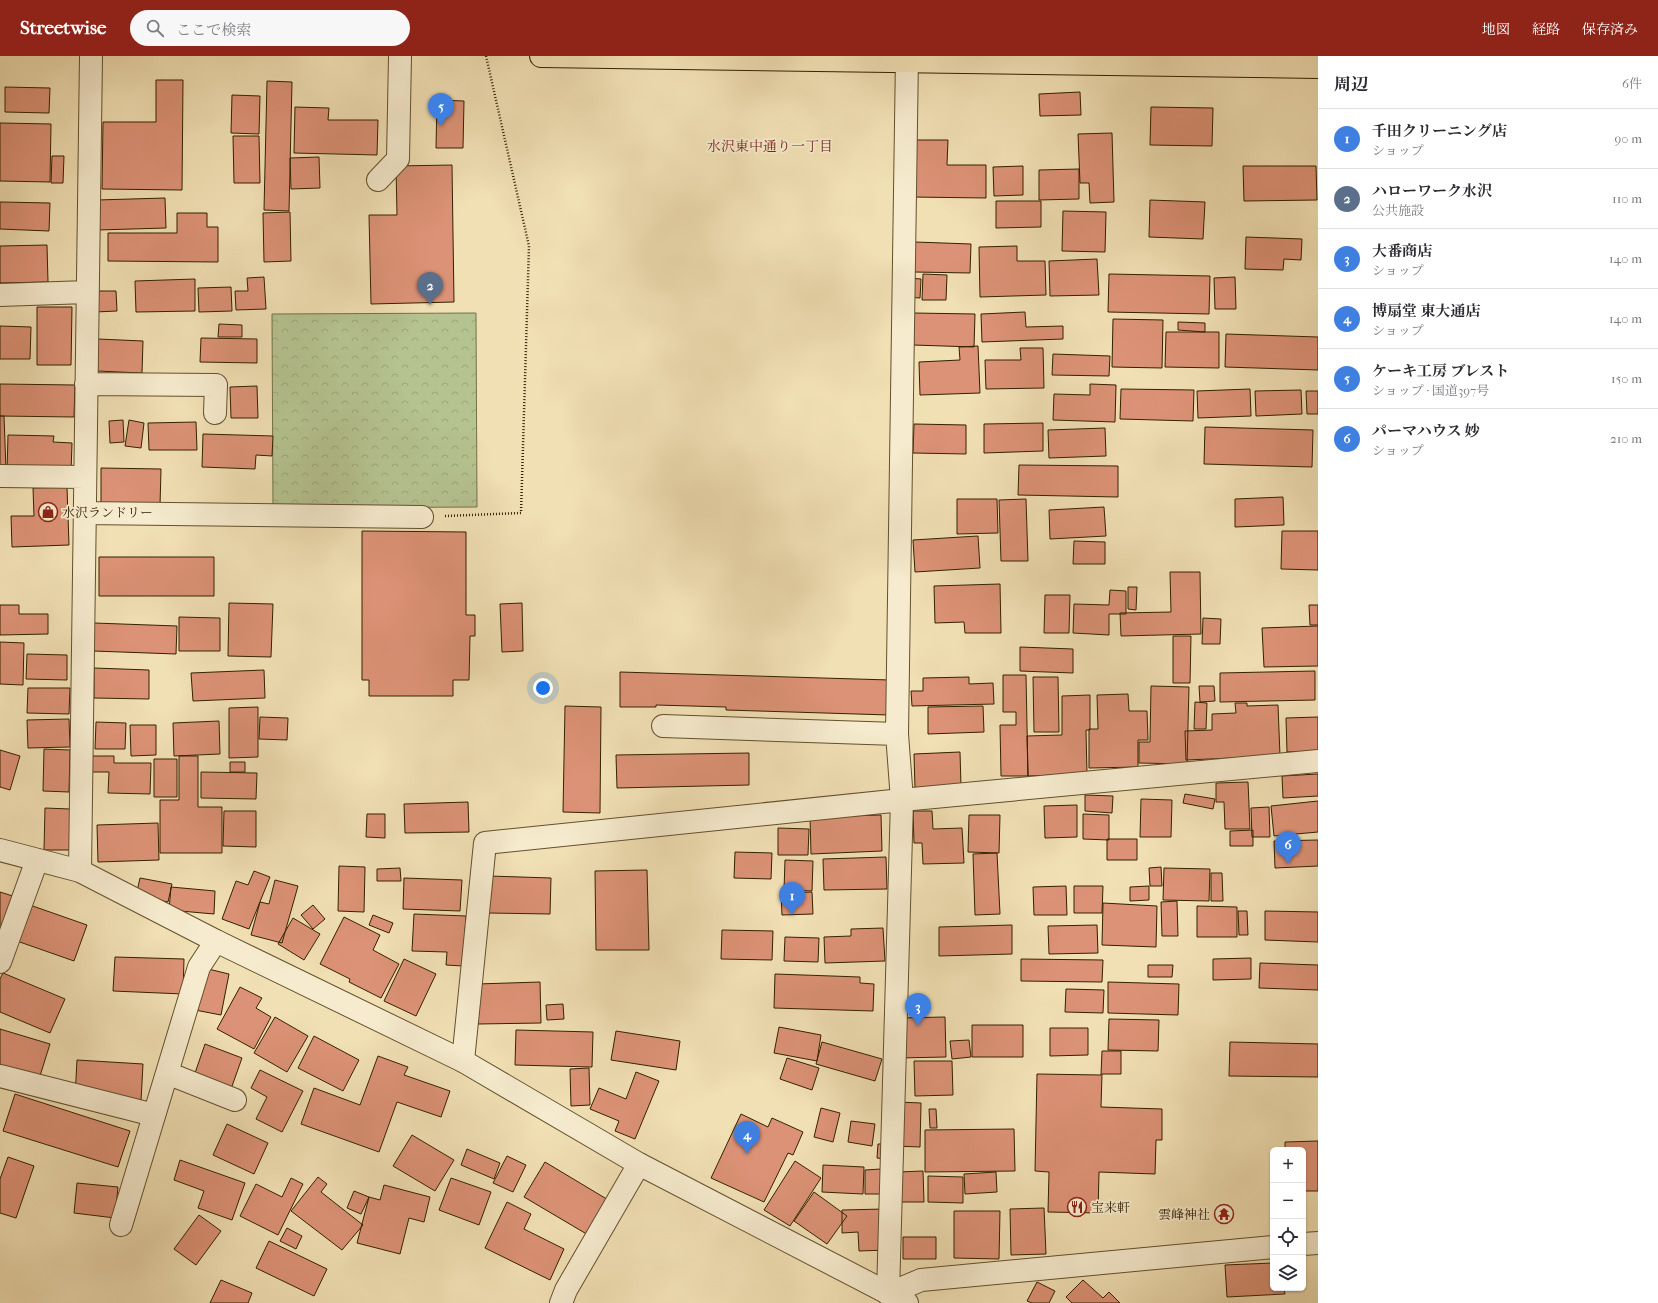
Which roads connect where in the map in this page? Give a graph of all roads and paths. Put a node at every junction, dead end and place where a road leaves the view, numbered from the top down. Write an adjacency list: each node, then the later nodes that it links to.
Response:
1 (91, 56): 9 (street)
2 (400, 56): 8 (street)
3 (486, 56): 16 (path)
4 (541, 56): 5 (highway)
5 (640, 57): 6 (highway)
6 (907, 58): 7 (highway); 18 (street)
7 (1318, 67)
8 (378, 180)
9 (87, 292): 10 (street); 11 (street)
10 (0, 296)
11 (86, 384): 12 (street); 14 (street)
12 (215, 413)
13 (0, 476): 14 (street)
14 (84, 477): 15 (street)
15 (84, 512): 16 (street); 23 (street)
16 (422, 517)
17 (663, 726): 18 (street)
18 (897, 734): 20 (street)
19 (1318, 761): 20 (street)
20 (902, 800): 26 (street); 36 (street)
21 (0, 850): 22 (street)
22 (37, 860): 23 (street); 25 (street)
23 (80, 871): 24 (street)
24 (216, 941): 26 (street); 27 (street)
25 (0, 962)
26 (463, 1061): 31 (street)
27 (167, 1073): 29 (street); 30 (street)
28 (0, 1076): 30 (street)
29 (235, 1100)
30 (154, 1115): 32 (street)
31 (639, 1164): 36 (street); 37 (street)
32 (121, 1225)
33 (1318, 1243): 34 (street)
34 (1306, 1244)
35 (1270, 1247): 36 (street)
36 (898, 1298)
37 (561, 1303)

